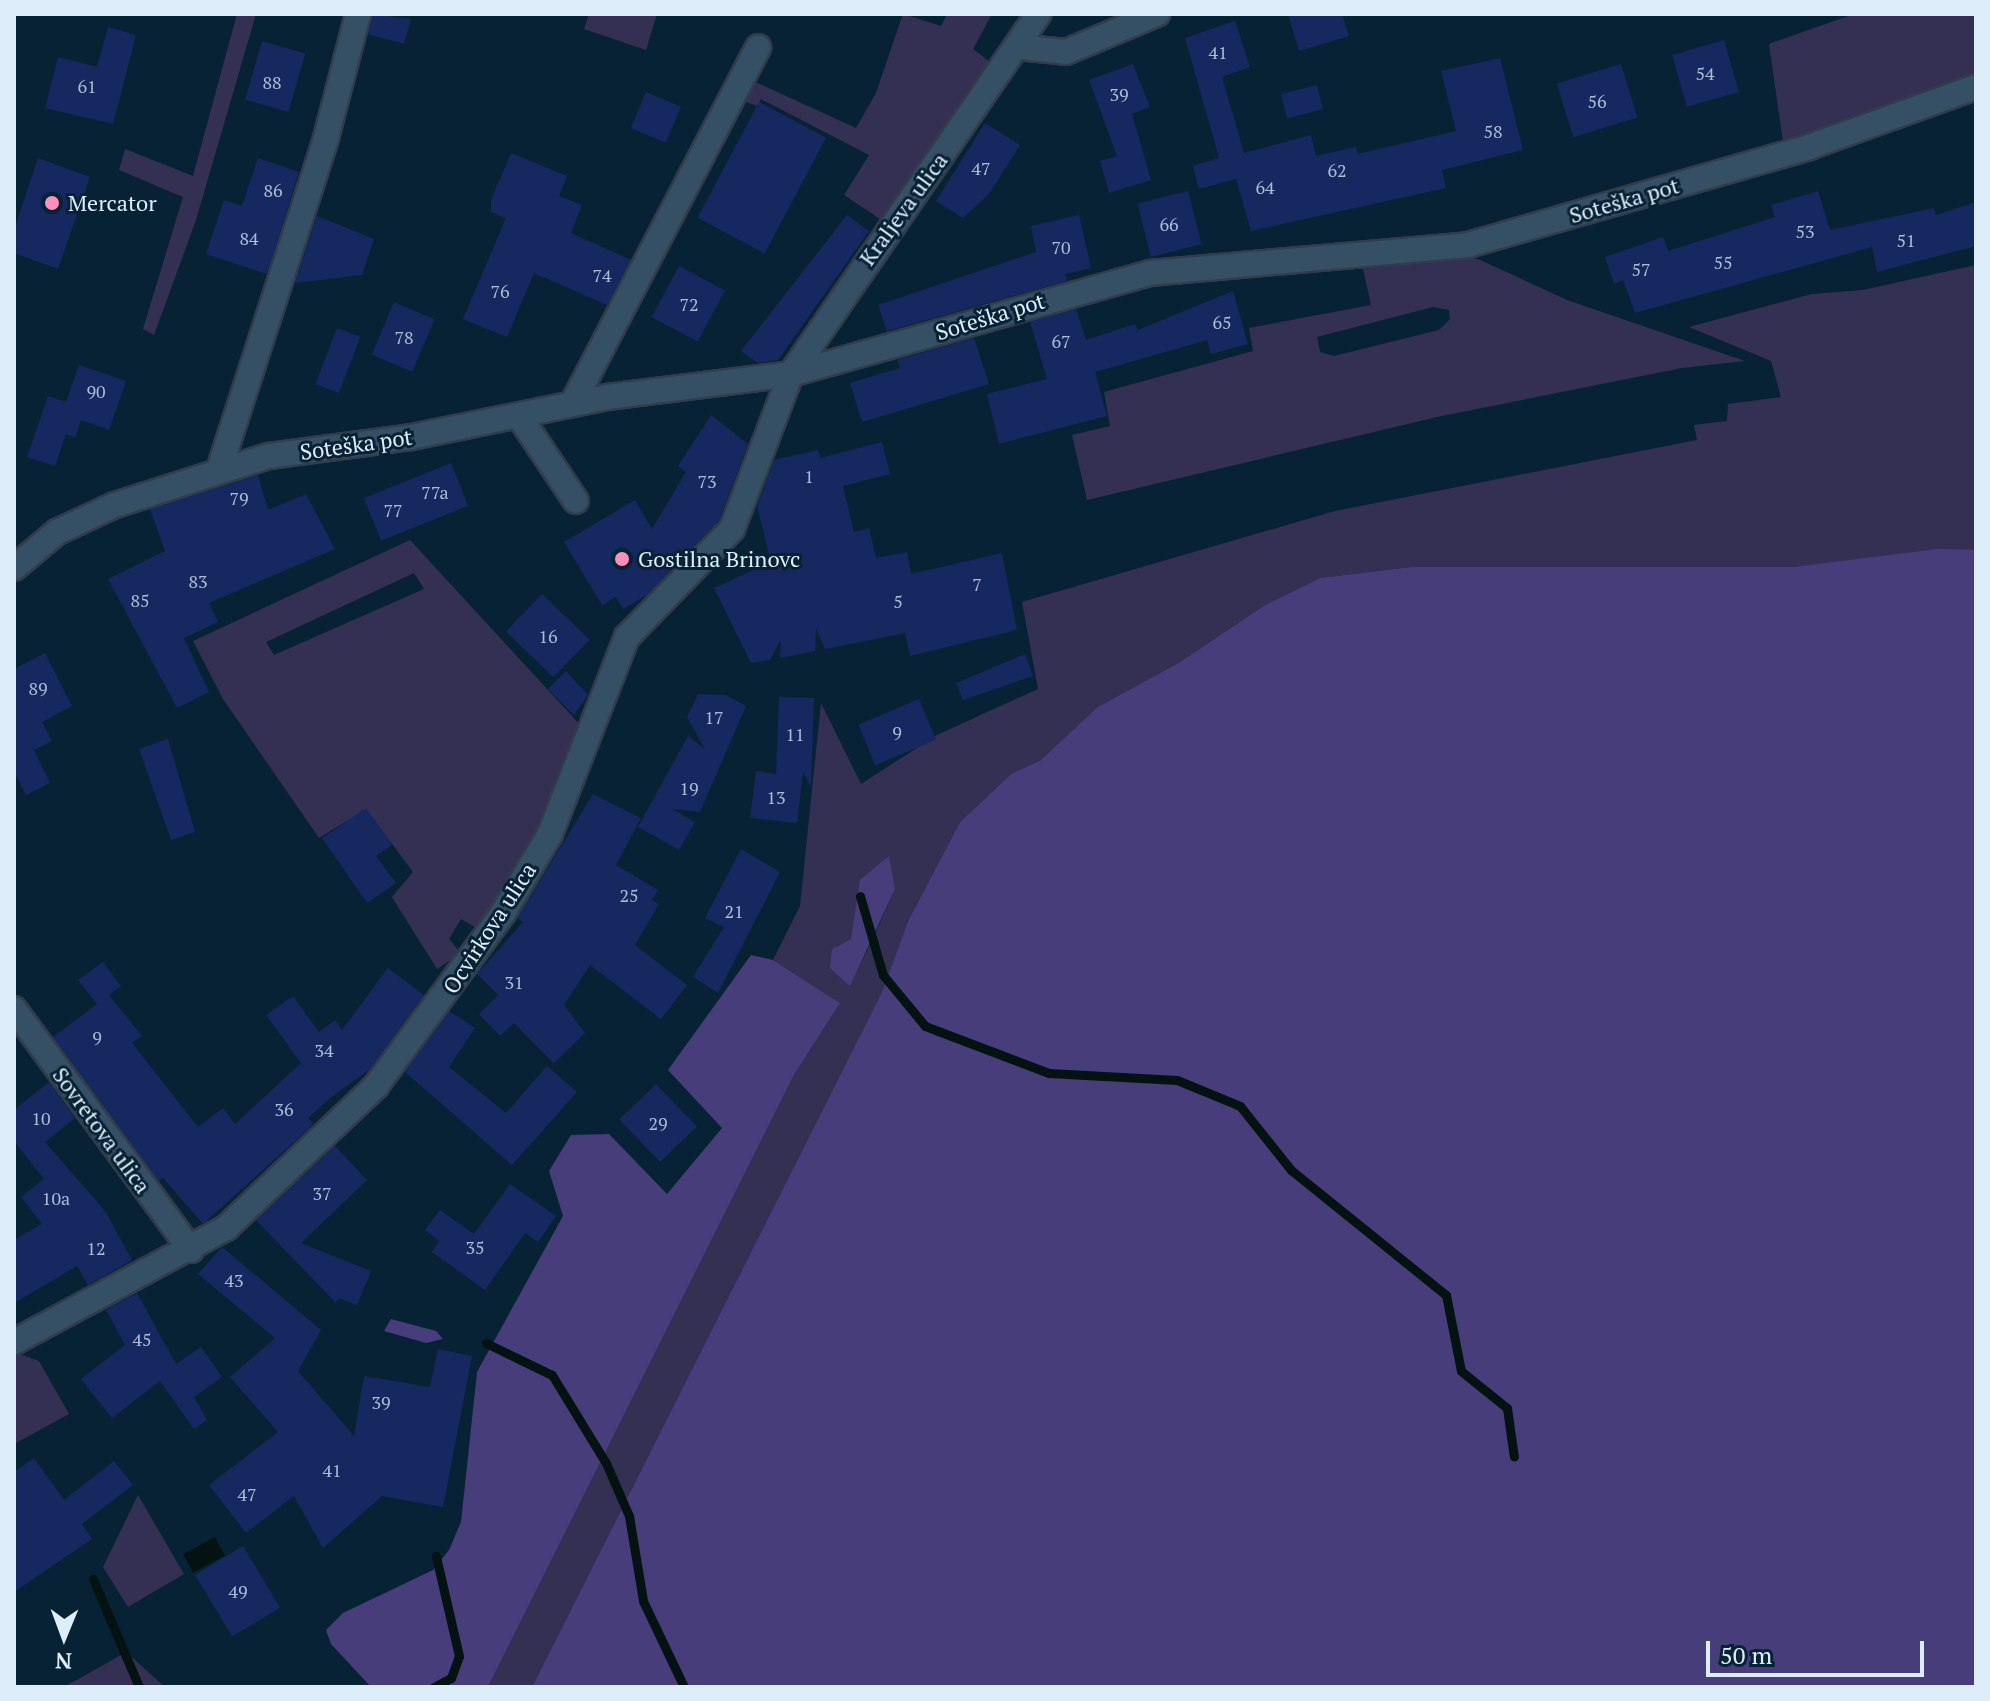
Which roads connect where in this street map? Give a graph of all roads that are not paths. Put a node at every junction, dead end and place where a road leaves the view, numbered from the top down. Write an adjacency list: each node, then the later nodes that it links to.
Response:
1 (358, 14): 10 (street)
2 (1038, 14): 5 (street, Kraljeva ulica)
3 (1157, 14): 5 (street)
4 (758, 47): 8 (street)
5 (1018, 47): 7 (street, Kraljeva ulica)
6 (1976, 87): 7 (street, Soteška pot)
7 (791, 374): 8 (street, Soteška pot); 14 (street, Ocvirkova ulica)
8 (573, 403): 9 (street, Soteška pot)
9 (519, 416): 10 (street, Soteška pot); 11 (street)
10 (219, 470): 12 (street, Soteška pot)
11 (576, 501)
12 (14, 568)
13 (14, 1009): 14 (street, Sovretova ulica)
14 (191, 1250): 15 (street, Ocvirkova ulica)
15 (14, 1342)

